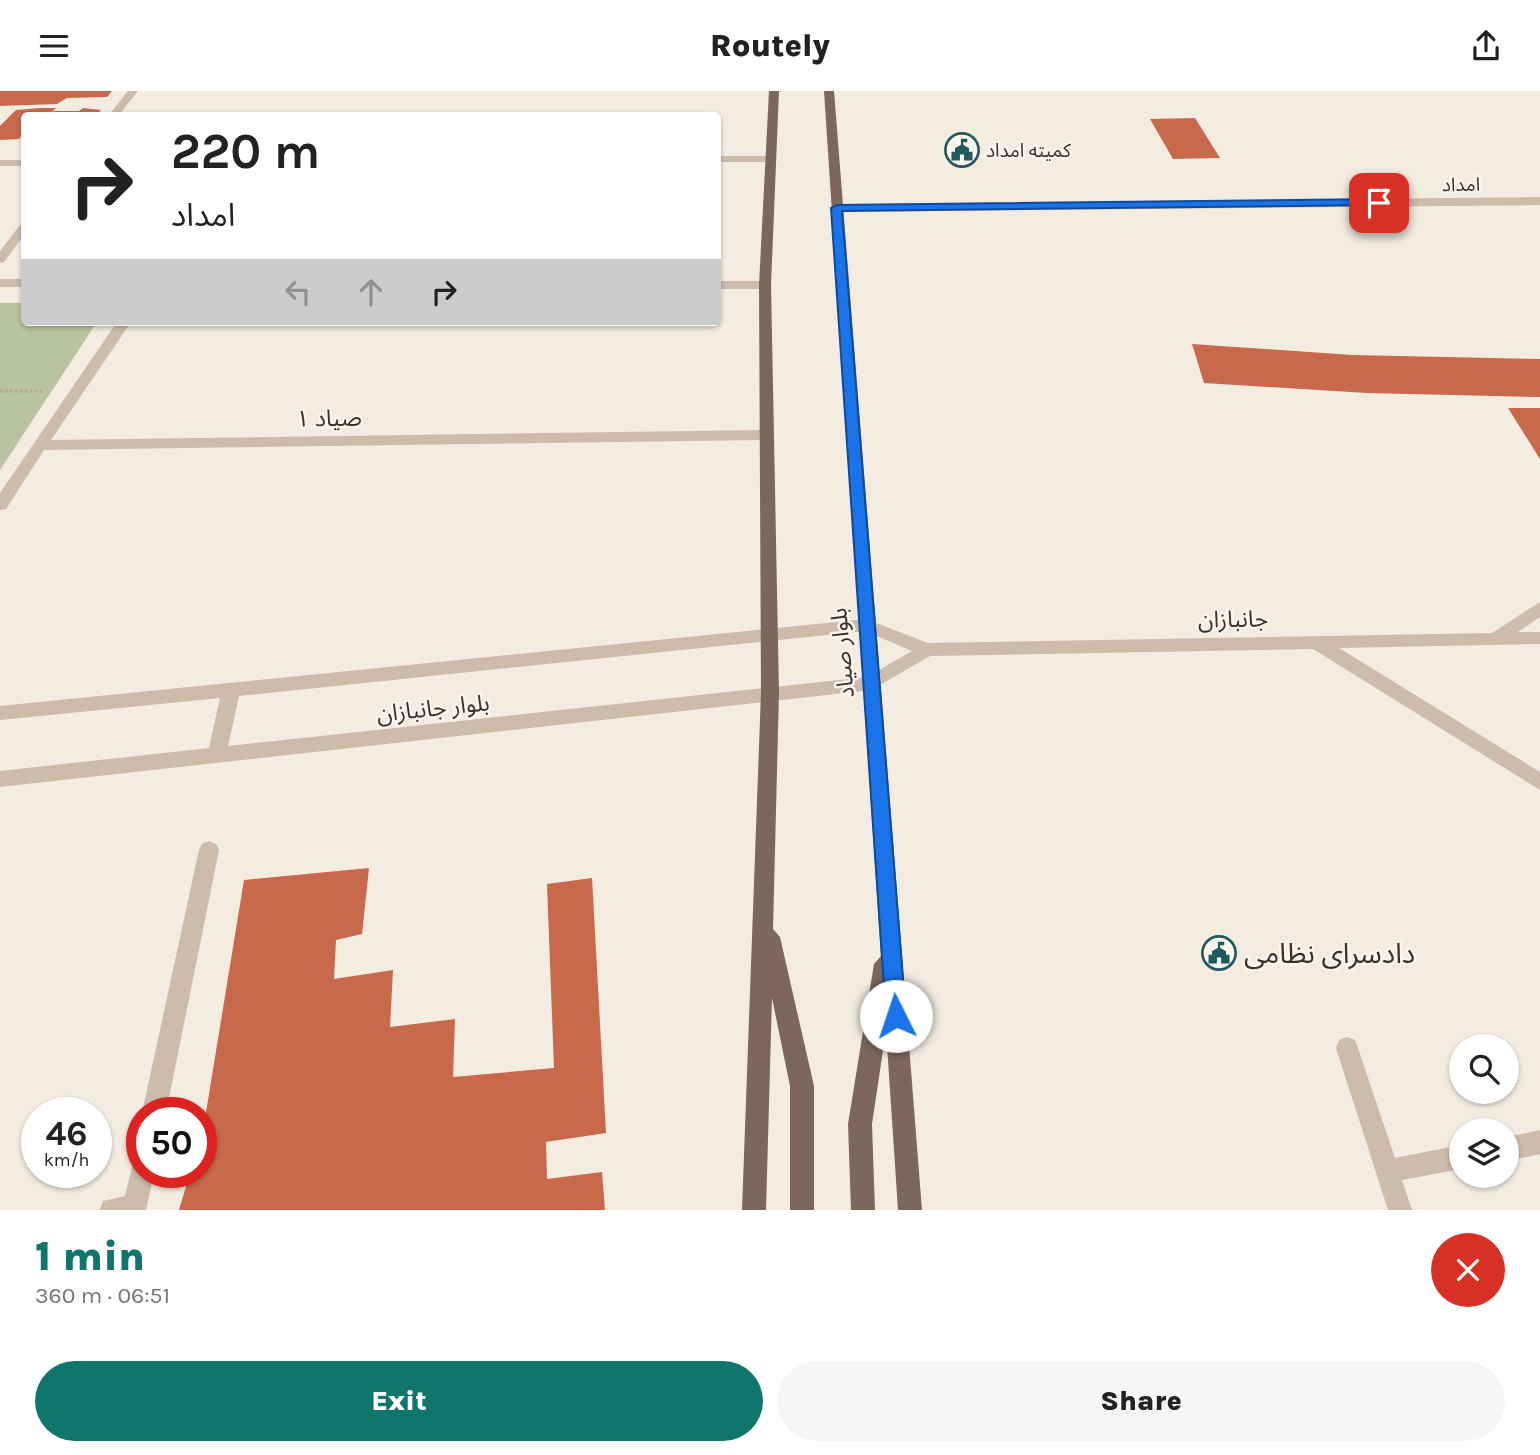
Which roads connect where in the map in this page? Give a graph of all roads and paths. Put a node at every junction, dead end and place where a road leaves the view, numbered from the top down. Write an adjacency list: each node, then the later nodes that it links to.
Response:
1 (133, 91): 4 (street)
2 (774, 91): 6 (main road)
3 (828, 91): 10 (main road, بلوار صیاد)
4 (116, 112)
5 (721, 159): 6 (street)
6 (771, 159): 16 (main road)
7 (0, 163): 8 (street)
8 (21, 163)
9 (1540, 201): 10 (street, امداد)
10 (837, 208): 24 (main road, بلوار صیاد)
11 (21, 232): 12 (street)
12 (0, 259)
13 (0, 282): 14 (street)
14 (21, 283)
15 (721, 285): 16 (street)
16 (765, 285): 20 (main road)
17 (121, 326): 18 (street)
18 (78, 390): 19 (path); 21 (street)
19 (0, 391)
20 (766, 435): 21 (street, صیاد ۱); 25 (main road)
21 (40, 445): 22 (street)
22 (0, 505)
23 (1540, 608): 26 (street)
24 (866, 625): 25 (street, بلوار جانبازان); 29 (street, جانبازان); 30 (main road, بلوار صیاد)
25 (768, 633): 31 (street, بلوار جانبازان); 32 (main road)
26 (1497, 638): 27 (street, جانبازان); 28 (street, جانبازان)
27 (1540, 638)
28 (1315, 642): 29 (street, جانبازان); 36 (street)
29 (927, 650): 30 (street, جانبازان)
30 (871, 683): 32 (street, بلوار جانبازان); 39 (main road, بلوار صیاد)
31 (231, 689): 33 (street, بلوار جانبازان); 34 (street)
32 (770, 692): 34 (street, بلوار جانبازان); 38 (main road)
33 (0, 713)
34 (217, 755): 35 (street, بلوار جانبازان)
35 (0, 779)
36 (1540, 782)
37 (209, 850): 41 (street)
38 (763, 913): 48 (main road); 49 (main road)
39 (890, 933): 50 (main road); 51 (main road, بلوار صیاد)
40 (1347, 1048): 45 (street)
41 (157, 1097)
42 (1540, 1142): 43 (street)
43 (1519, 1146)
44 (1449, 1159): 45 (street)
45 (1388, 1171): 52 (street)
46 (136, 1188): 47 (street)
47 (127, 1209)
48 (754, 1210)
49 (802, 1210)
50 (863, 1210)
51 (910, 1210)
52 (1400, 1210)

